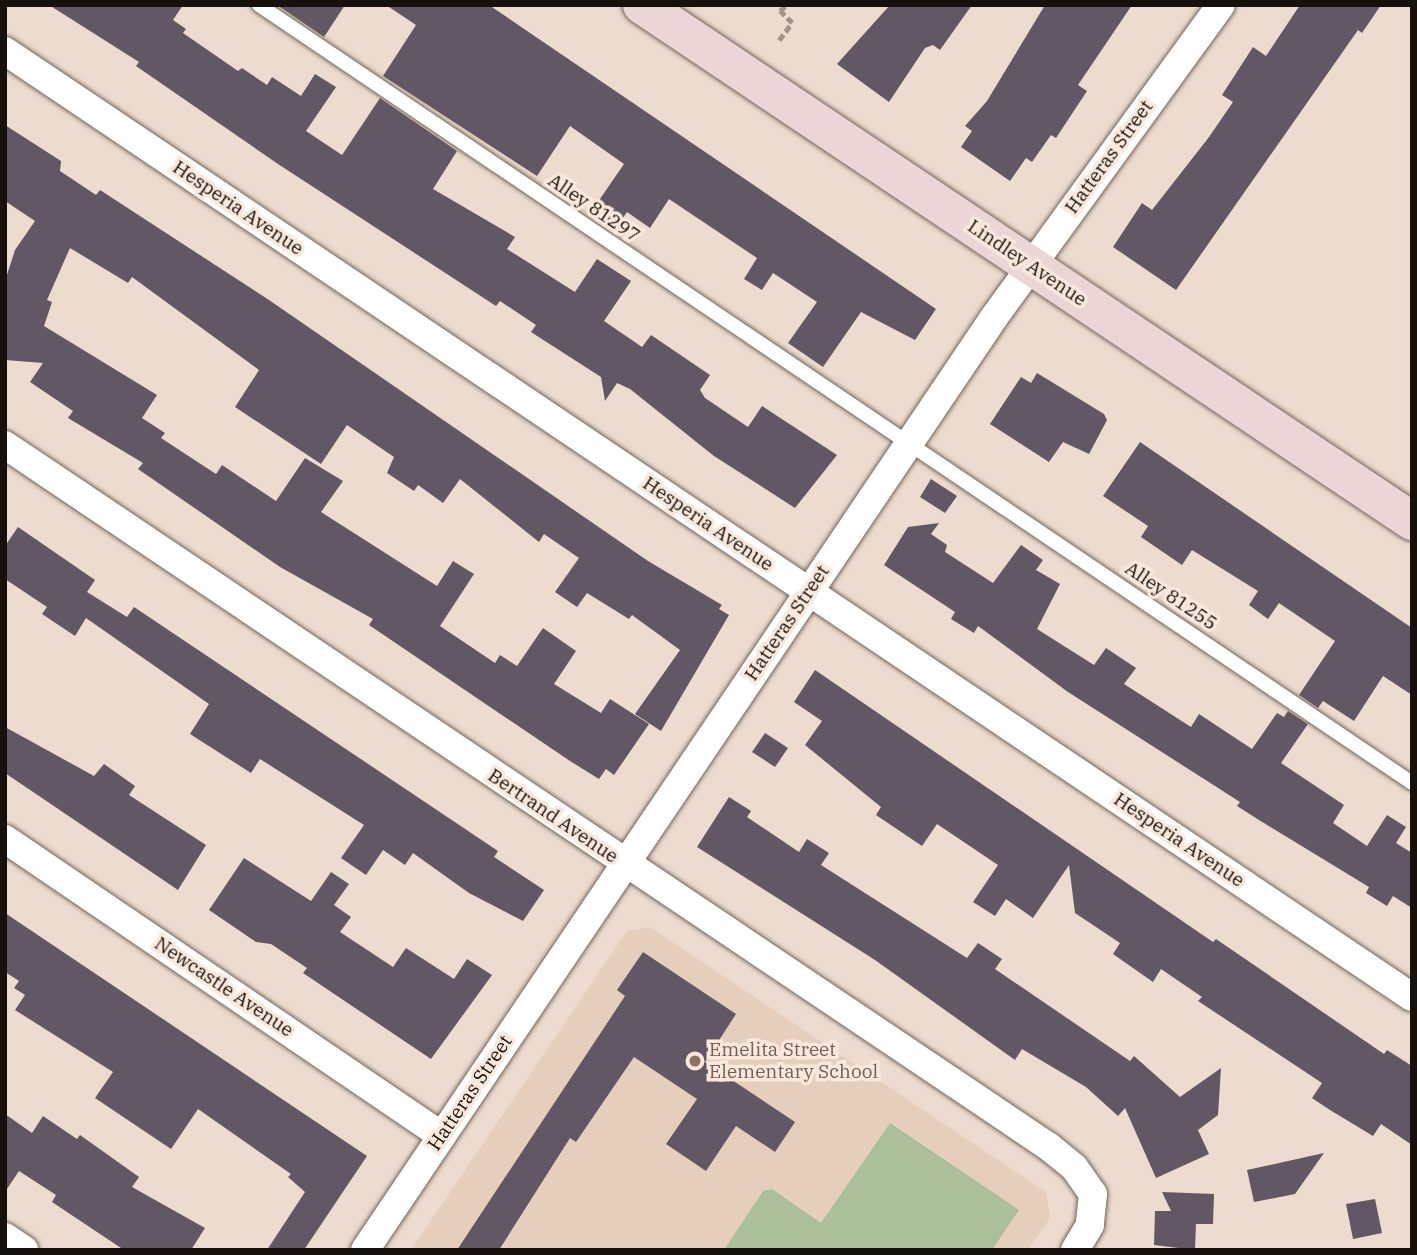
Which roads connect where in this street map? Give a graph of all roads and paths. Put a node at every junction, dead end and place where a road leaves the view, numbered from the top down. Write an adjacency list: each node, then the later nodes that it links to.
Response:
1 (259, 5): 8 (lane, Alley 81297)
2 (642, 5): 7 (main road, Lindley Avenue)
3 (786, 5): 5 (path)
4 (1221, 5): 7 (street, Hatteras Street)
5 (779, 40)
6 (5, 51): 11 (street, Hesperia Avenue)
7 (1031, 265): 8 (street, Hatteras Street); 10 (main road, Lindley Avenue)
8 (907, 443): 11 (street, Hatteras Street); 12 (lane, Alley 81255)
9 (5, 445): 14 (street, Bertrand Avenue)
10 (1412, 521)
11 (808, 592): 14 (street, Hatteras Street); 15 (street, Hesperia Avenue)
12 (1412, 783)
13 (5, 839): 16 (street, Newcastle Avenue)
14 (624, 864): 16 (street, Hatteras Street); 20 (street, Bertrand Avenue)
15 (1412, 997)
16 (442, 1136): 19 (street, Hatteras Street)
17 (5, 1237): 18 (street)
18 (24, 1250)
19 (365, 1250)
20 (1075, 1250)

